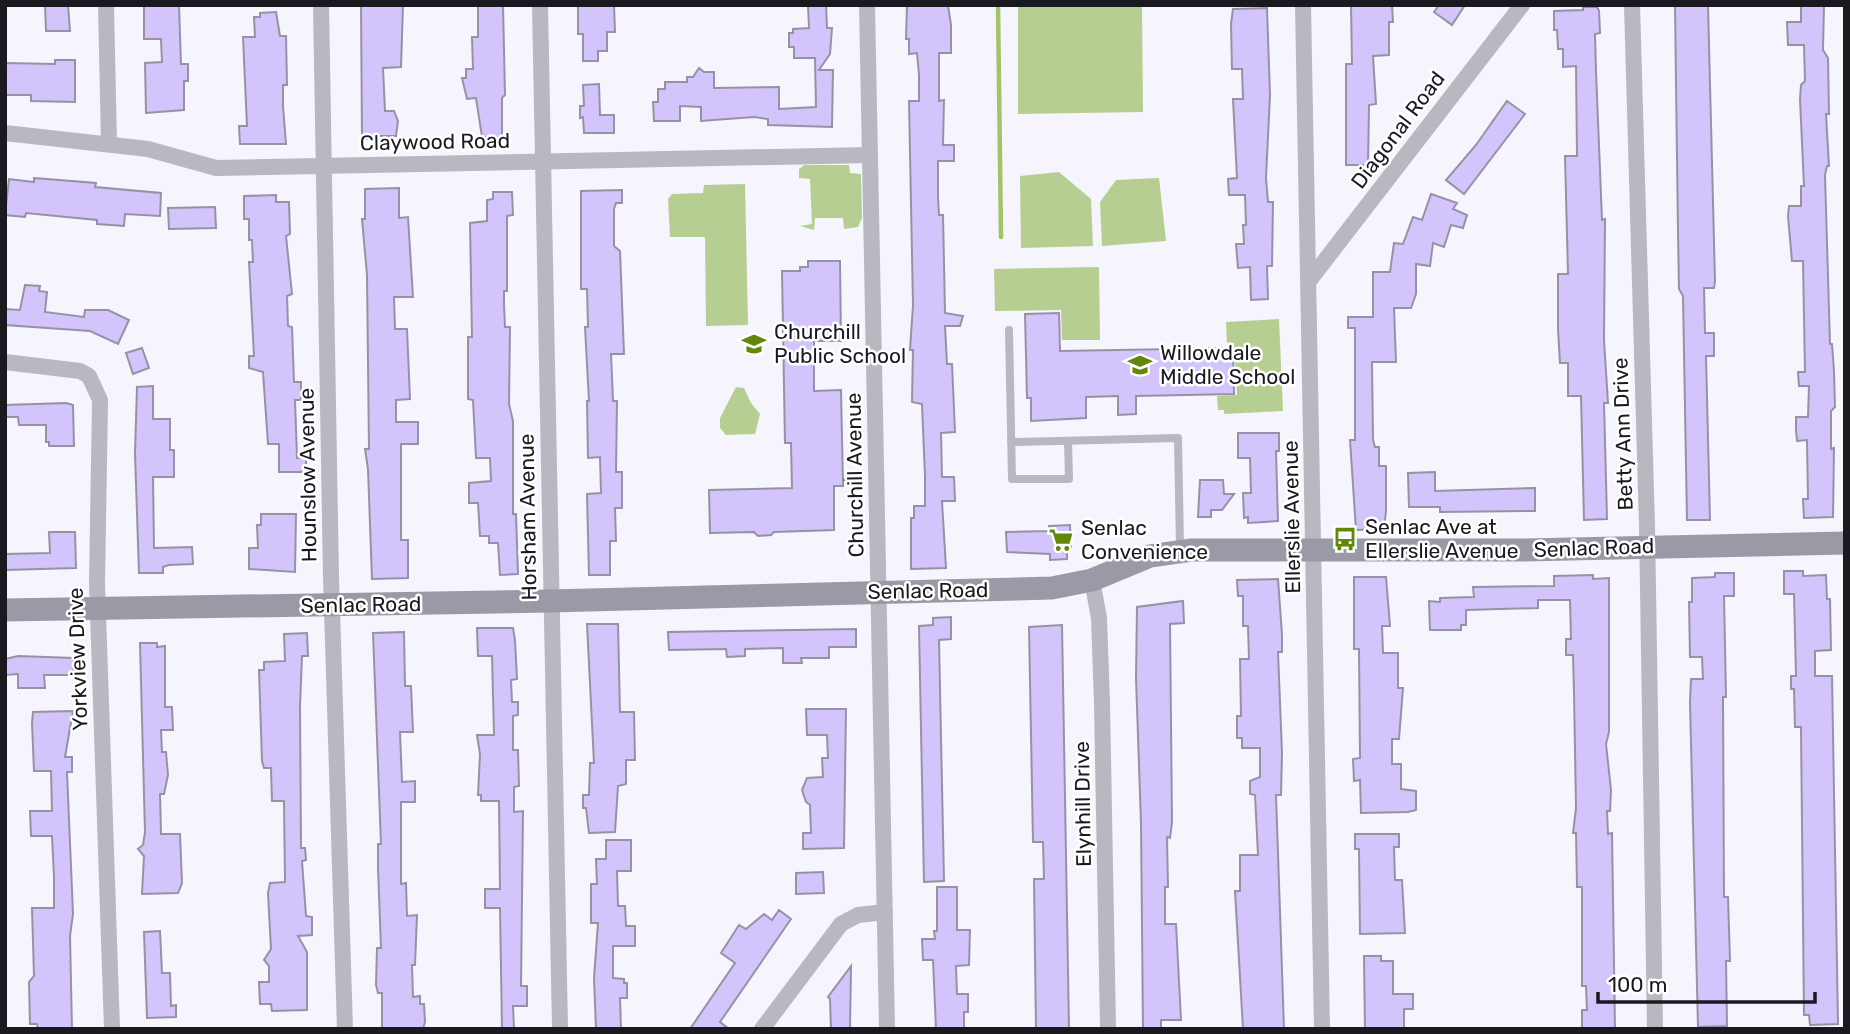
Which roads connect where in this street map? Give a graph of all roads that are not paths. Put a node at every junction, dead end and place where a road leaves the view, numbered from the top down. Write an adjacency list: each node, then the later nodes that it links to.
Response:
1 (106, 5): 9 (street)
2 (321, 5): 12 (street, Hounslow Avenue)
3 (540, 5): 11 (street, Horsham Avenue)
4 (867, 5): 10 (street, Churchill Avenue)
5 (1303, 5): 13 (street, Ellerslie Avenue)
6 (1522, 5): 13 (street, Diagonal Road)
7 (1632, 5): 19 (street, Betty Ann Drive)
8 (5, 133): 9 (street, Claywood Road)
9 (108, 144): 12 (street, Claywood Road)
10 (870, 155): 11 (street, Claywood Road); 23 (street, Churchill Avenue)
11 (545, 161): 12 (street, Claywood Road); 24 (street, Horsham Avenue)
12 (324, 165): 25 (street, Hounslow Avenue)
13 (1309, 281): 21 (street, Ellerslie Avenue)
14 (1009, 330): 17 (lane)
15 (5, 362): 26 (street, Yorkview Drive)
16 (1068, 441): 17 (lane); 17 (lane); 20 (lane)
17 (1011, 442)
18 (1845, 543): 19 (street, Senlac Road)
19 (1646, 546): 21 (street, Senlac Road); 36 (street, Betty Ann Drive)
20 (1180, 552): 21 (street, Senlac Road); 22 (street, Senlac Road)
21 (1313, 552): 35 (street, Ellerslie Avenue)
22 (1092, 580): 23 (street, Senlac Road); 34 (street, Elynhill Drive)
23 (879, 591): 24 (street, Senlac Road); 28 (street, Churchill Avenue)
24 (550, 601): 25 (street, Senlac Road); 31 (street, Horsham Avenue)
25 (332, 606): 26 (street, Senlac Road); 30 (street, Hounslow Avenue)
26 (98, 608): 27 (street, Senlac Road); 29 (street, Yorkview Drive)
27 (5, 610)
28 (885, 912): 32 (street); 33 (street, Churchill Avenue)
29 (112, 1029)
30 (345, 1029)
31 (560, 1029)
32 (762, 1029)
33 (887, 1029)
34 (1108, 1029)
35 (1322, 1029)
36 (1655, 1029)

